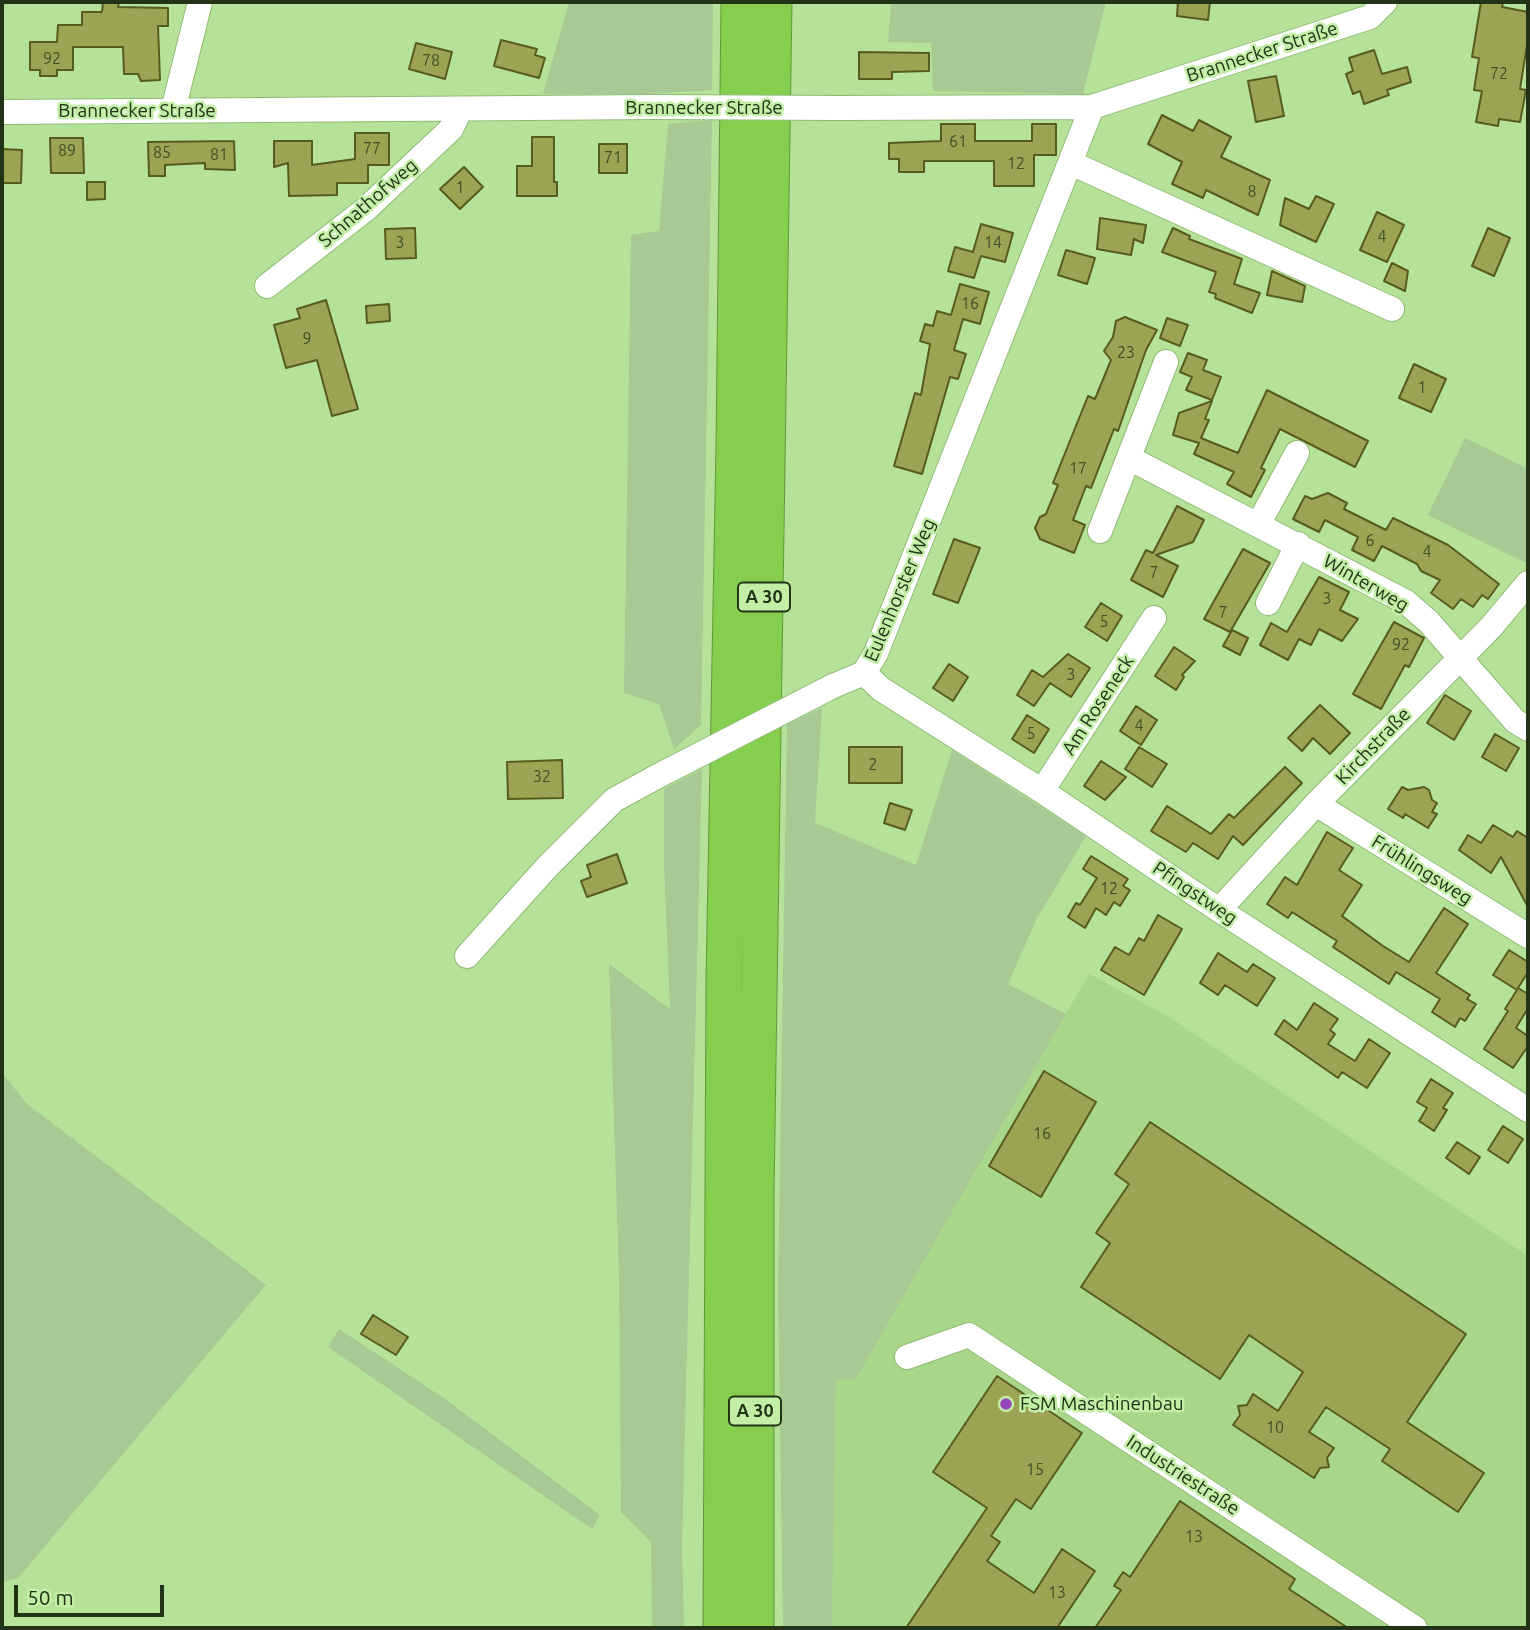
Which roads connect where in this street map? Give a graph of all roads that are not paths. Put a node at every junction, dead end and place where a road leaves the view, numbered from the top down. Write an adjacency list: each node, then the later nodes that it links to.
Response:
1 (200, 2): 6 (street)
2 (739, 2): 32 (highway, A 30)
3 (774, 2): 33 (highway, A 30)
4 (1385, 2): 5 (street, Brannecker Straße)
5 (1092, 107): 7 (street, Brannecker Straße, bridge); 9 (street, Eulenhorster Weg)
6 (173, 110): 7 (street, Brannecker Straße); 8 (street, Brannecker Straße)
7 (460, 110): 10 (street, Schnathofweg)
8 (2, 111)
9 (1071, 163): 11 (street); 22 (street, Eulenhorster Weg)
10 (267, 286)
11 (1392, 309)
12 (1166, 362): 14 (street)
13 (1297, 453): 15 (street)
14 (1129, 458): 15 (street, Winterweg); 16 (street)
15 (1259, 523): 17 (street, Winterweg)
16 (1100, 531)
17 (1298, 544): 19 (street); 21 (street, Winterweg)
18 (1528, 583): 21 (street, Kirchstraße)
19 (1268, 603)
20 (1154, 618): 24 (street, Am Roseneck)
21 (1459, 657): 23 (street, Winterweg); 25 (street, Kirchstraße)
22 (864, 673): 24 (street, Pfingstweg); 28 (street, Eulenhorster Weg, bridge)
23 (1528, 729)
24 (1042, 791): 26 (street, Pfingstweg)
25 (1316, 804): 26 (street, Kirchstraße); 27 (street, Frühlingsweg)
26 (1219, 910): 29 (street, Pfingstweg)
27 (1528, 936)
28 (467, 957)
29 (1528, 1110)
30 (907, 1357): 31 (street, Industriestraße)
31 (1389, 1621): 34 (street, Industriestraße)
32 (721, 1628)
33 (756, 1628)
34 (1415, 1628)

